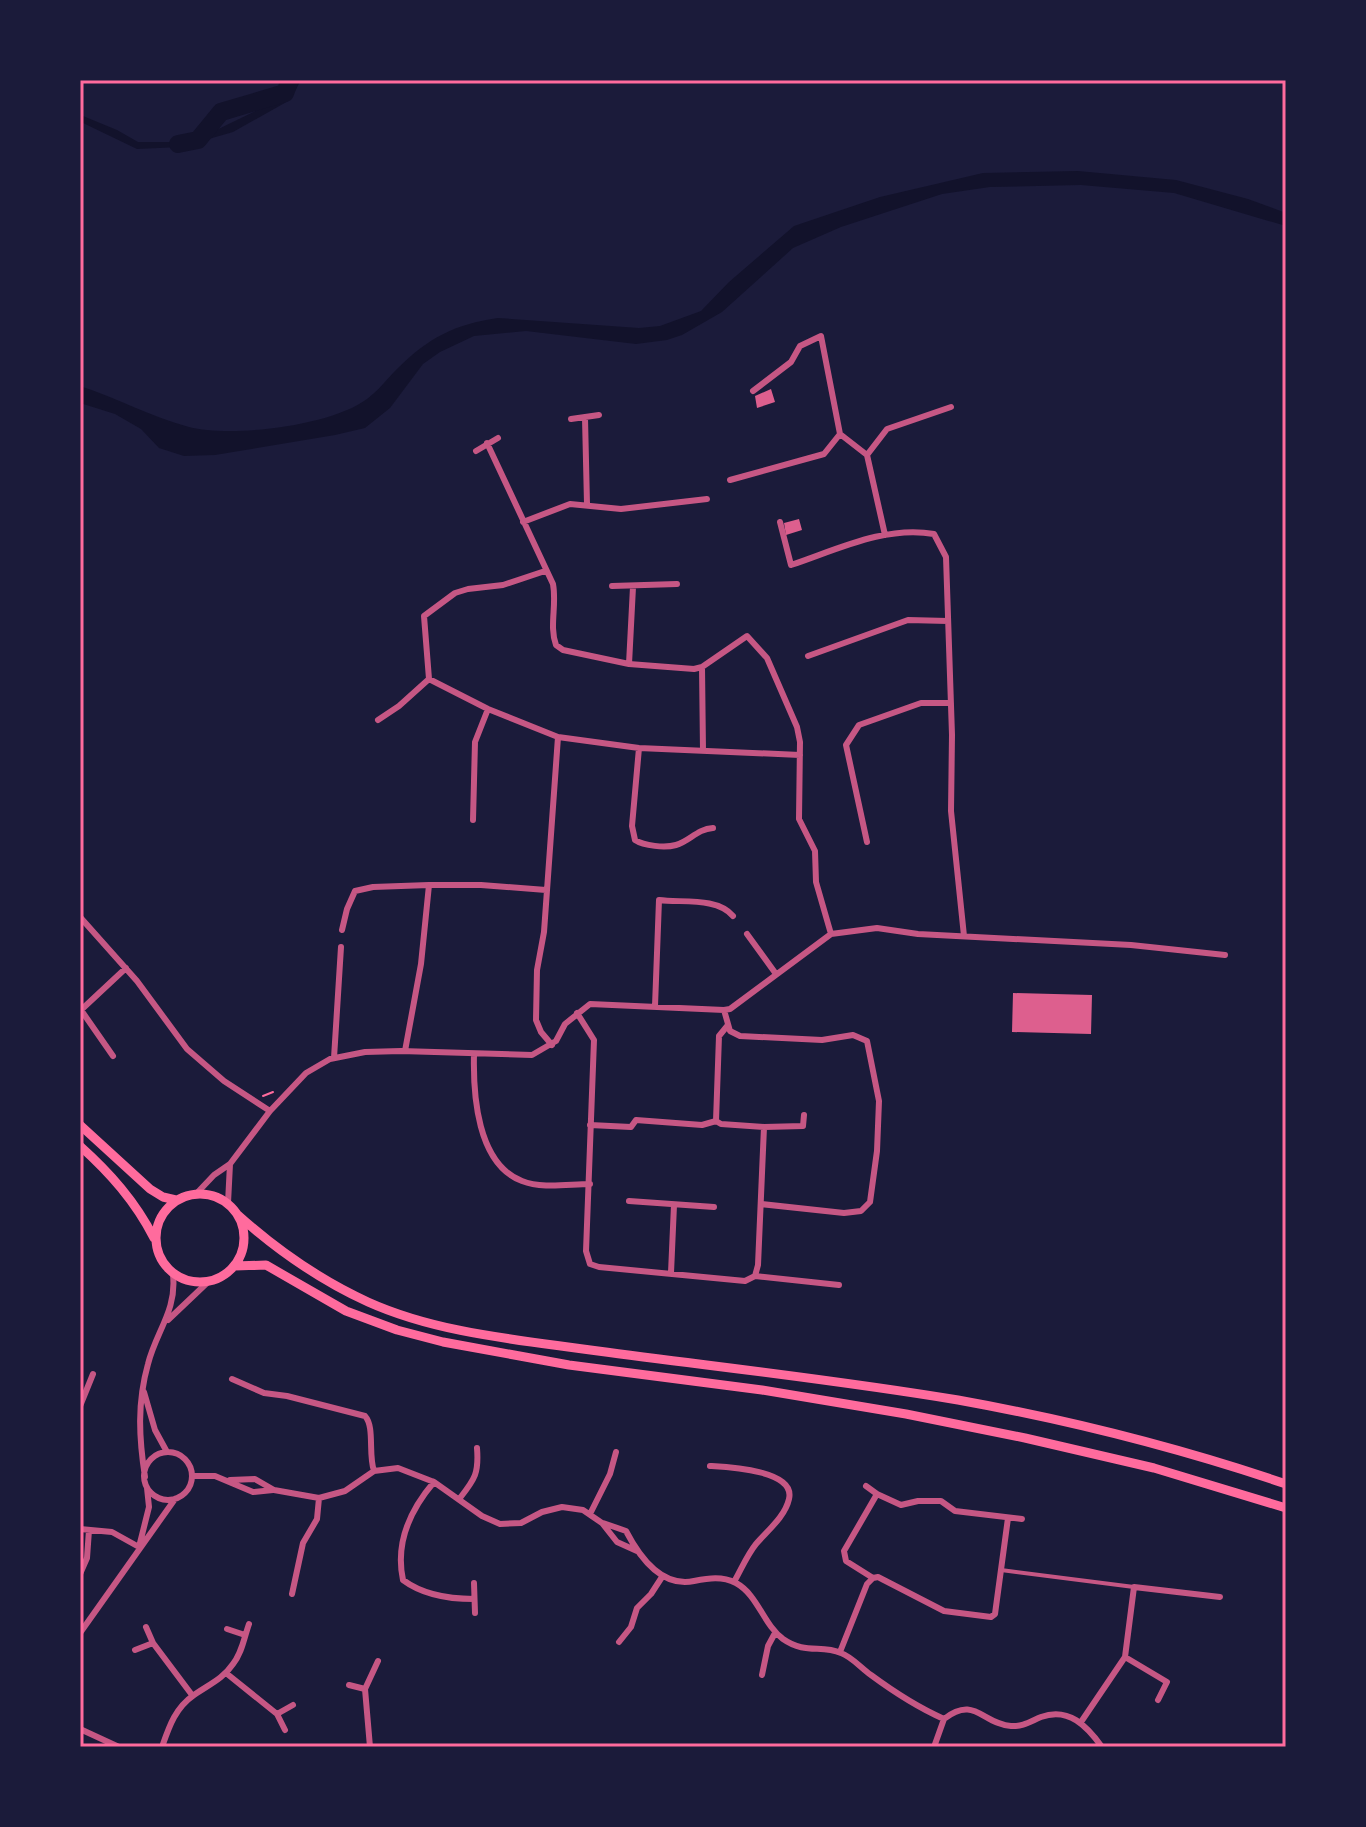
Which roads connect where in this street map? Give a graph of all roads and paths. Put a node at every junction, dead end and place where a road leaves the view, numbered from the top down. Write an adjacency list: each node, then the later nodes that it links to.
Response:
1 (753, 391): 6 (street)
2 (951, 407): 10 (street)
3 (599, 415): 4 (street)
4 (585, 418): 5 (street); 13 (street)
5 (571, 419)
6 (840, 434): 10 (street); 11 (street)
7 (498, 438): 8 (street)
8 (487, 443): 9 (street); 14 (street)
9 (476, 451)
10 (867, 455): 16 (street)
11 (730, 480)
12 (707, 499): 13 (street)
13 (587, 504): 14 (street)
14 (523, 522): 17 (street)
15 (780, 522): 16 (street)
16 (885, 535): 21 (street)
17 (545, 571): 23 (street); 25 (street)
18 (677, 584): 20 (street)
19 (612, 586): 20 (street)
20 (633, 587): 23 (street)
21 (948, 621): 22 (street); 26 (street)
22 (808, 656)
23 (629, 664): 24 (street)
24 (702, 667): 31 (street); 32 (street)
25 (429, 679): 27 (street); 28 (street)
26 (951, 703): 35 (street); 43 (street)
27 (488, 709): 29 (street); 33 (street)
28 (378, 720)
29 (558, 737): 30 (street); 37 (street)
30 (639, 748): 31 (street); 34 (street)
31 (703, 751): 32 (street)
32 (800, 755): 42 (street)
33 (473, 820)
34 (713, 828)
35 (867, 842)
36 (429, 885): 37 (street); 40 (street); 53 (street)
37 (546, 890): 52 (street)
38 (733, 916): 48 (street)
39 (80, 917): 46 (street)
40 (342, 930)
41 (747, 934): 47 (street)
42 (831, 934): 43 (street); 47 (street)
43 (964, 936): 45 (street)
44 (341, 947): 56 (street)
45 (1225, 955)
46 (126, 968): 55 (street); 59 (street)
47 (776, 974): 49 (street)
48 (655, 1006): 49 (street); 50 (street)
49 (724, 1010): 51 (street)
50 (577, 1013): 52 (street); 63 (street)
51 (728, 1025): 61 (street); 72 (street)
52 (552, 1045): 54 (street)
53 (405, 1051): 54 (street); 56 (street)
54 (474, 1054): 67 (street)
55 (113, 1056)
56 (334, 1058): 59 (street)
57 (273, 1092): 58 (path)
58 (264, 1096)
59 (270, 1111): 66 (street)
60 (804, 1115): 64 (street)
61 (716, 1121): 63 (street); 64 (street)
62 (80, 1125): 69 (highway)
63 (590, 1125): 67 (street)
64 (764, 1127): 72 (street)
65 (80, 1146): 76 (highway)
66 (230, 1164): 68 (street); 71 (street)
67 (590, 1184): 78 (street)
68 (196, 1194): 69 (highway); 71 (highway)
69 (176, 1200): 76 (highway)
70 (629, 1201): 73 (street)
71 (228, 1203): 75 (highway)
72 (761, 1204): 80 (street)
73 (674, 1205): 74 (street); 78 (street)
74 (714, 1207)
75 (238, 1215): 77 (highway); 98 (highway)
76 (155, 1241): 79 (highway)
77 (235, 1266): 81 (highway); 106 (highway)
78 (671, 1273): 80 (street)
79 (173, 1275): 81 (highway); 83 (street)
80 (755, 1276): 82 (street)
81 (208, 1282): 83 (street)
82 (839, 1285)
83 (168, 1320): 86 (street)
84 (93, 1374): 87 (street)
85 (232, 1379): 93 (street)
86 (143, 1391): 90 (street); 95 (street)
87 (82, 1394): 88 (street)
88 (80, 1406)
89 (477, 1448): 104 (street)
90 (167, 1452): 94 (street); 95 (street)
91 (616, 1452): 107 (street)
92 (710, 1466): 119 (street)
93 (374, 1471): 97 (street); 103 (street)
94 (192, 1476): 96 (street); 105 (street)
95 (145, 1477): 100 (street)
96 (230, 1480): 101 (street); 101 (street)
97 (434, 1482): 104 (street); 124 (street)
98 (1286, 1484)
99 (866, 1486): 102 (street)
100 (147, 1487): 105 (street); 113 (street)
101 (274, 1490): 103 (street)
102 (877, 1494): 108 (street); 118 (street)
103 (319, 1498): 122 (street)
104 (460, 1498): 107 (street)
105 (175, 1499): 113 (street)
106 (1286, 1508)
107 (590, 1514): 110 (street)
108 (1008, 1518): 109 (street); 115 (street)
109 (1022, 1519)
110 (602, 1523): 114 (street); 114 (street)
111 (80, 1529): 112 (street)
112 (89, 1530): 113 (street); 116 (street)
113 (139, 1547): 129 (street)
114 (637, 1551): 117 (street)
115 (1000, 1570): 118 (street); 121 (street)
116 (80, 1574)
117 (662, 1577): 119 (street); 132 (street)
118 (873, 1578): 135 (street)
119 (734, 1582): 130 (street)
120 (474, 1583): 124 (street)
121 (1134, 1587): 123 (street); 136 (street)
122 (292, 1594)
123 (1220, 1597)
124 (474, 1599): 125 (street)
125 (475, 1613)
126 (249, 1624): 131 (street)
127 (146, 1627): 133 (street)
128 (227, 1629): 131 (street)
129 (80, 1633)
130 (775, 1633): 135 (street); 139 (street)
131 (245, 1635): 138 (street)
132 (619, 1642)
133 (153, 1643): 134 (street); 142 (street)
134 (135, 1650)
135 (840, 1652): 146 (street)
136 (1125, 1657): 143 (street); 147 (street)
137 (378, 1661): 141 (street)
138 (226, 1673): 142 (street); 145 (street)
139 (762, 1675)
140 (349, 1685): 141 (street)
141 (365, 1689): 152 (street)
142 (192, 1695): 151 (street)
143 (1158, 1700)
144 (293, 1705): 145 (street)
145 (277, 1714): 149 (street)
146 (944, 1719): 147 (street); 153 (street)
147 (1081, 1722): 154 (street)
148 (80, 1729): 150 (street)
149 (285, 1730)
150 (119, 1747)
151 (162, 1747)
152 (370, 1747)
153 (934, 1747)
154 (1102, 1747)

